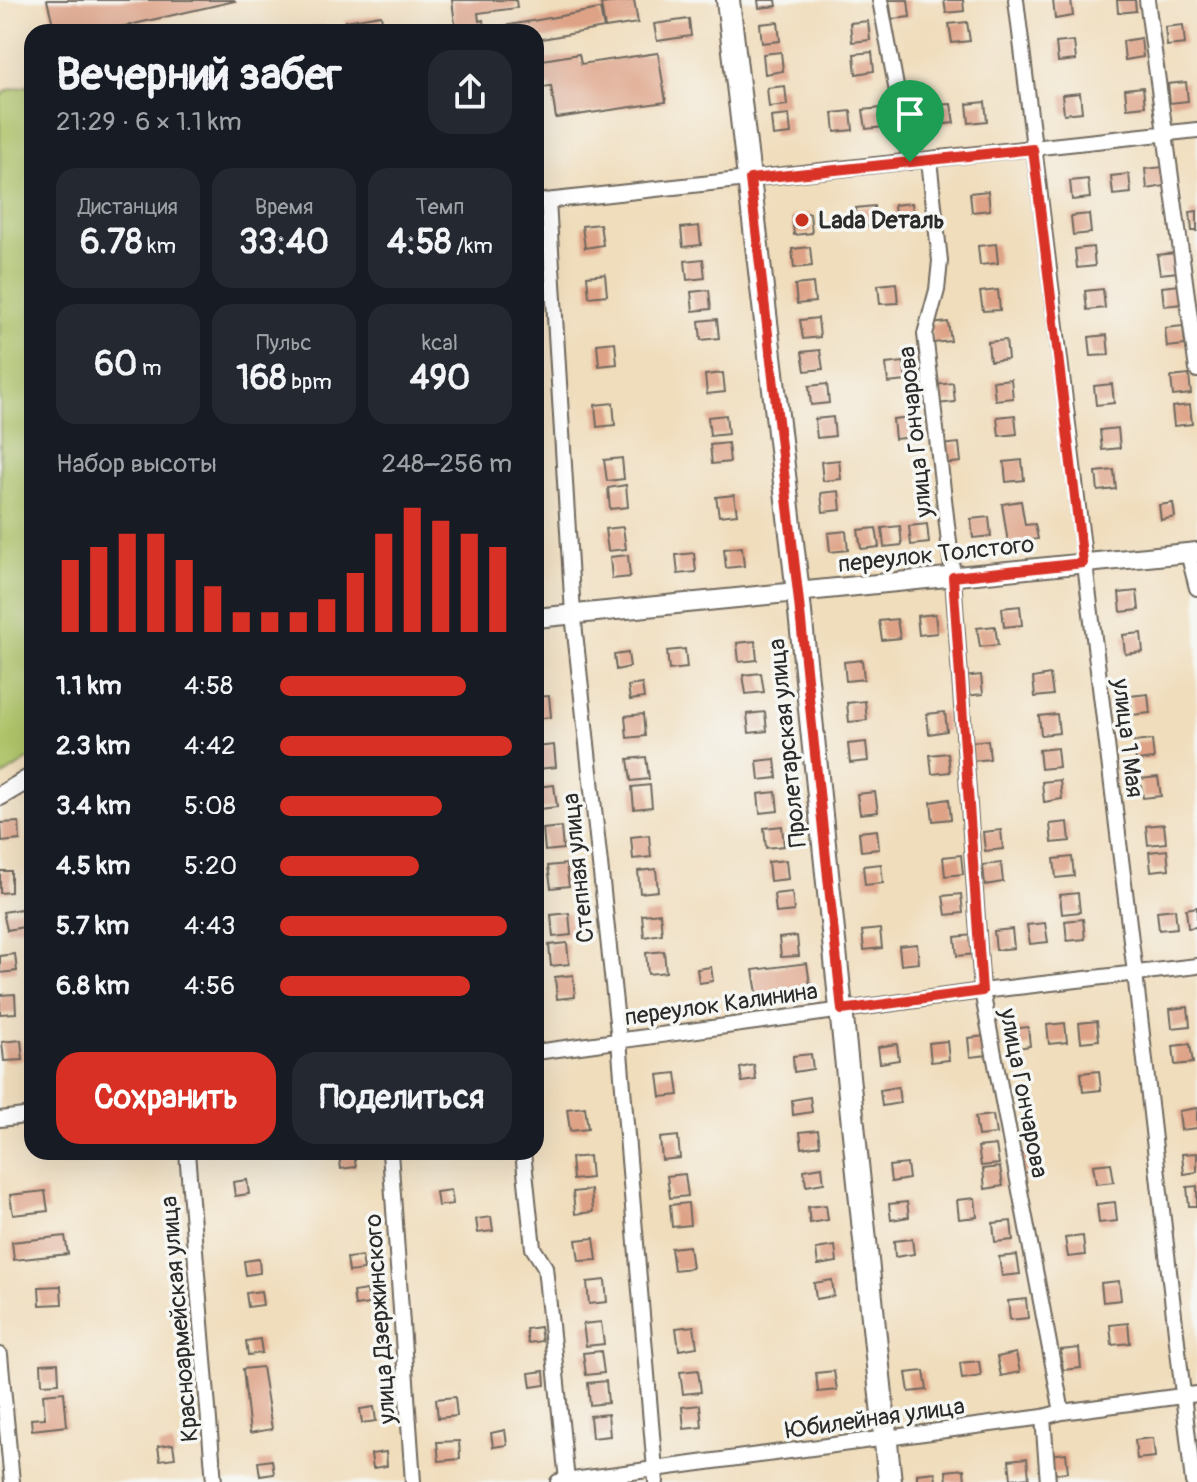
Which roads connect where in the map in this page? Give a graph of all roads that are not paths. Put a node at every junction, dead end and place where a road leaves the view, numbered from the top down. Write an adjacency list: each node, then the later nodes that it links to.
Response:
1 (728, 0): 10 (main road, Пролетарская улица)
2 (880, 0): 9 (street)
3 (1016, 0): 7 (street, улица 1 Мая)
4 (1147, 0): 6 (street)
5 (1197, 130): 6 (street)
6 (1163, 134): 7 (street); 13 (street)
7 (1033, 149): 8 (street); 15 (street, улица 1 Мая)
8 (929, 160): 9 (street); 16 (street, улица Гончарова)
9 (910, 162): 10 (street)
10 (750, 179): 11 (street); 18 (main road, Пролетарская улица)
11 (544, 202)
12 (544, 229): 19 (street, Степная улица)
13 (1197, 370)
14 (1192, 553): 15 (street, переулок Толстого); 17 (street)
15 (1083, 563): 16 (street, переулок Толстого); 24 (street, улица 1 Мая)
16 (953, 577): 18 (street, переулок Толстого); 25 (street, улица Гончарова)
17 (1197, 588)
18 (798, 593): 19 (street, переулок Толстого); 26 (main road, Пролетарская улица)
19 (573, 614): 20 (street, переулок Толстого); 27 (street, Степная улица)
20 (544, 617)
21 (24, 782): 22 (street)
22 (0, 796)
23 (1197, 966): 24 (street, переулок Калинина)
24 (1135, 973): 25 (street, переулок Калинина); 35 (street, улица 1 Мая)
25 (982, 991): 26 (street, переулок Калинина); 36 (street, улица Гончарова)
26 (842, 1010): 27 (street, переулок Калинина); 38 (main road, Пролетарская улица)
27 (619, 1040): 28 (street, переулок Калинина); 39 (street, Степная улица)
28 (544, 1051)
29 (24, 1116): 30 (street)
30 (0, 1119)
31 (188, 1160): 42 (street, Красноармейская улица)
32 (391, 1160): 43 (street, улица Дзержинского)
33 (524, 1160): 40 (street)
34 (0, 1355): 41 (street)
35 (1189, 1395): 36 (street, Юбилейная улица); 47 (street, улица 1 Мая)
36 (1062, 1412): 37 (street, Юбилейная улица)
37 (1043, 1417): 38 (street, Юбилейная улица); 46 (street)
38 (886, 1438): 39 (street, Юбилейная улица); 45 (main road, Пролетарская улица)
39 (656, 1476): 40 (street, Юбилейная улица)
40 (567, 1481): 44 (street, Юбилейная улица)
41 (12, 1482)
42 (214, 1482)
43 (413, 1482)
44 (558, 1482)
45 (890, 1482)
46 (1048, 1482)
47 (1193, 1482)

